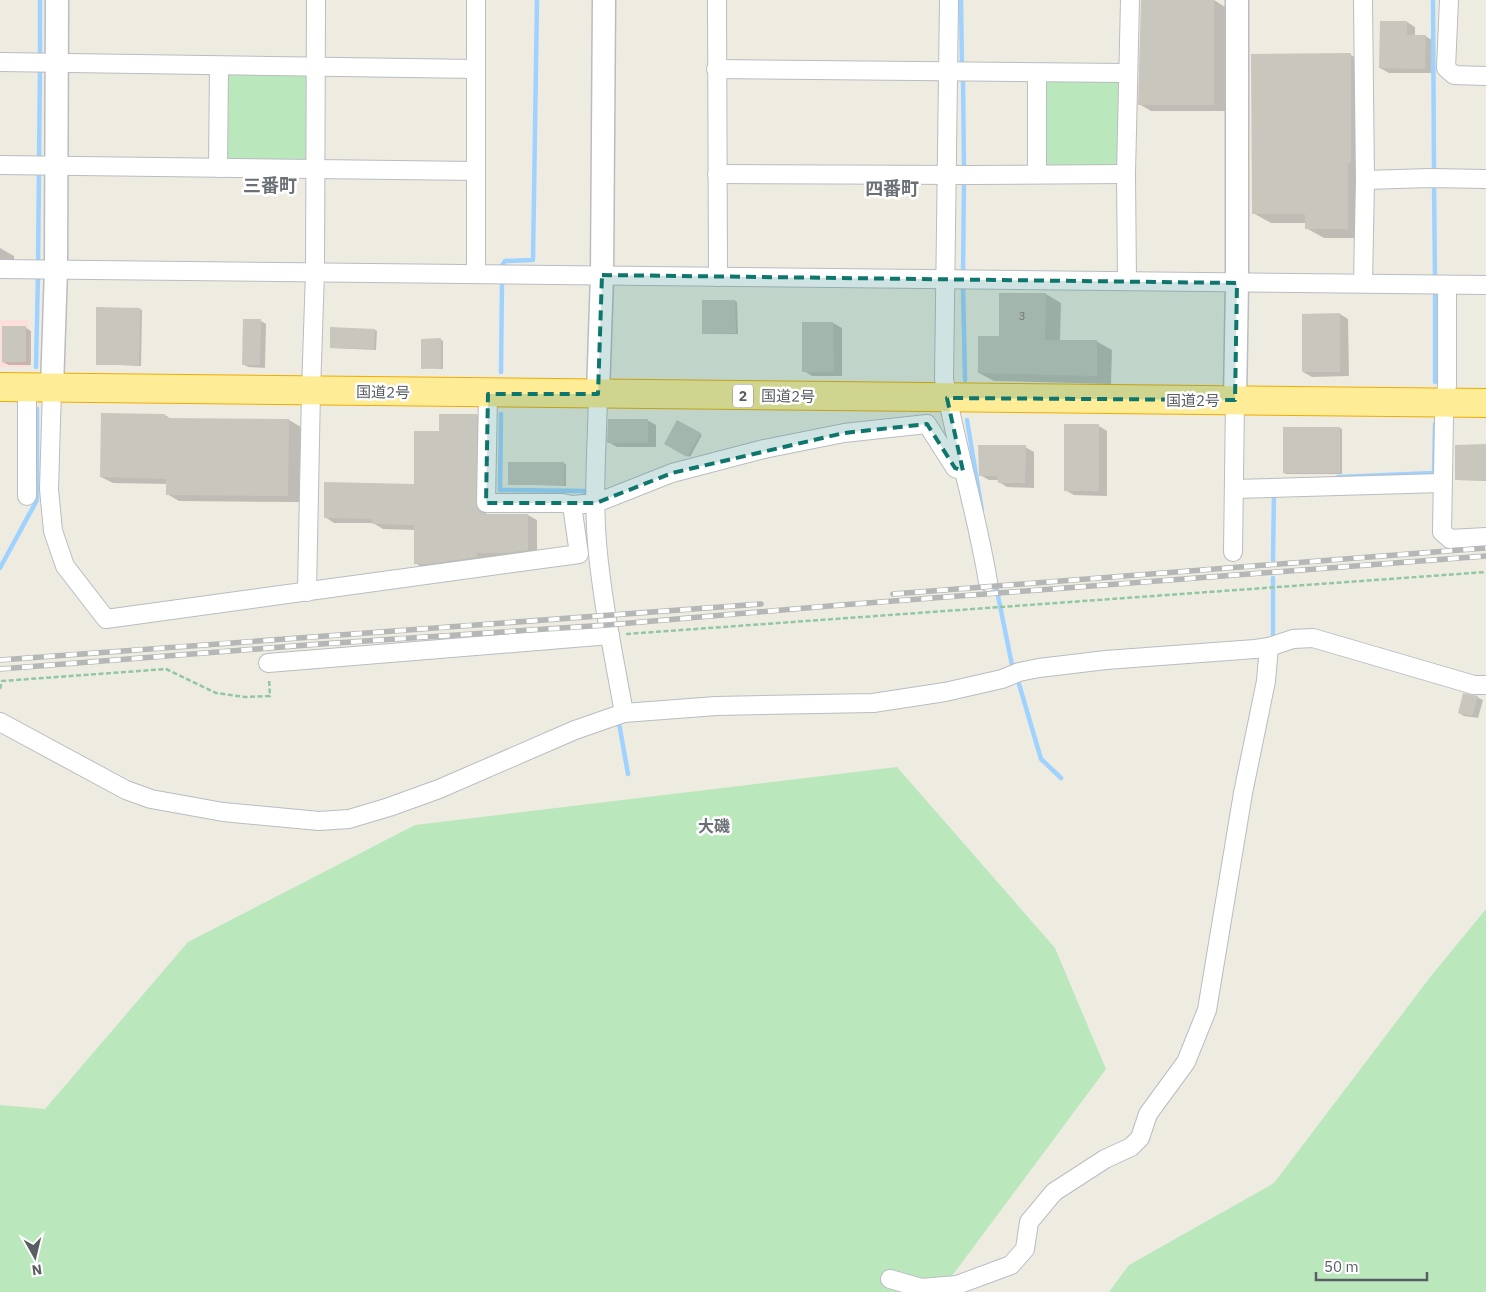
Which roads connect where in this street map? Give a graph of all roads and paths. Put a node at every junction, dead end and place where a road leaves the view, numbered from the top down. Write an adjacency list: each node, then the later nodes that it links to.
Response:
1 (57, 0): 12 (street)
2 (316, 0): 14 (street)
3 (476, 0): 16 (street)
4 (604, 0): 36 (street)
5 (717, 0): 15 (street)
6 (949, 0): 17 (street)
7 (1130, 0): 19 (street)
8 (1238, 0): 40 (street)
9 (1363, 0): 31 (street)
10 (1449, 0): 20 (street)
11 (0, 62): 12 (street)
12 (45, 63): 13 (street); 22 (street)
13 (219, 66): 14 (street); 23 (street)
14 (314, 67): 16 (street); 24 (street)
15 (716, 69): 17 (street); 26 (street)
16 (476, 70): 25 (street)
17 (957, 72): 18 (street); 29 (street)
18 (1037, 73): 19 (street); 27 (street)
19 (1128, 73): 28 (street)
20 (1486, 76)
21 (0, 165): 22 (street)
22 (45, 166): 23 (street); 33 (street)
23 (218, 168): 24 (street)
24 (314, 169): 25 (street); 34 (street)
25 (476, 171): 35 (street)
26 (717, 174): 29 (street); 37 (street)
27 (1037, 174): 28 (street); 29 (street)
28 (1126, 174): 39 (street)
29 (959, 175): 38 (street)
30 (1486, 179): 31 (street)
31 (1365, 180): 41 (street)
32 (0, 269): 33 (street)
33 (44, 269): 34 (street); 45 (street)
34 (315, 272): 35 (street); 46 (street)
35 (476, 274): 36 (street)
36 (602, 275): 37 (street); 48 (street)
37 (718, 277): 38 (street)
38 (956, 279): 39 (street); 49 (street)
39 (1127, 281): 40 (street)
40 (1237, 283): 41 (street); 50 (street)
41 (1363, 283): 42 (street)
42 (1438, 285): 43 (street); 51 (street)
43 (1486, 285)
44 (0, 387): 45 (highway, 国道2号 / 2)
45 (39, 388): 46 (highway, 国道2号 / 2); 56 (street); 62 (street)
46 (311, 390): 47 (highway, 国道2号 / 2); 62 (street)
47 (488, 394): 48 (highway, 国道2号 / 2); 57 (street)
48 (598, 394): 49 (highway, 国道2号 / 2); 57 (street)
49 (947, 398): 50 (highway, 国道2号 / 2); 53 (street)
50 (1235, 400): 51 (highway, 国道2号 / 2); 55 (street)
51 (1445, 403): 52 (highway, 国道2号 / 2); 54 (street)
52 (1486, 403)
53 (963, 471): 57 (street); 61 (street)
54 (1442, 483): 55 (street); 58 (street)
55 (1234, 489): 59 (street)
56 (27, 496)
57 (585, 504): 62 (street); 63 (street)
58 (1486, 537)
59 (1234, 552)
60 (1486, 572): 63 (path)
61 (988, 582)
62 (308, 592)
63 (604, 635): 65 (street); 68 (street)
64 (1269, 647): 66 (street); 68 (street); 70 (street)
65 (268, 663): 67 (path)
66 (1486, 686)
67 (0, 689)
68 (624, 713): 69 (street)
69 (0, 722)
70 (890, 1279)

